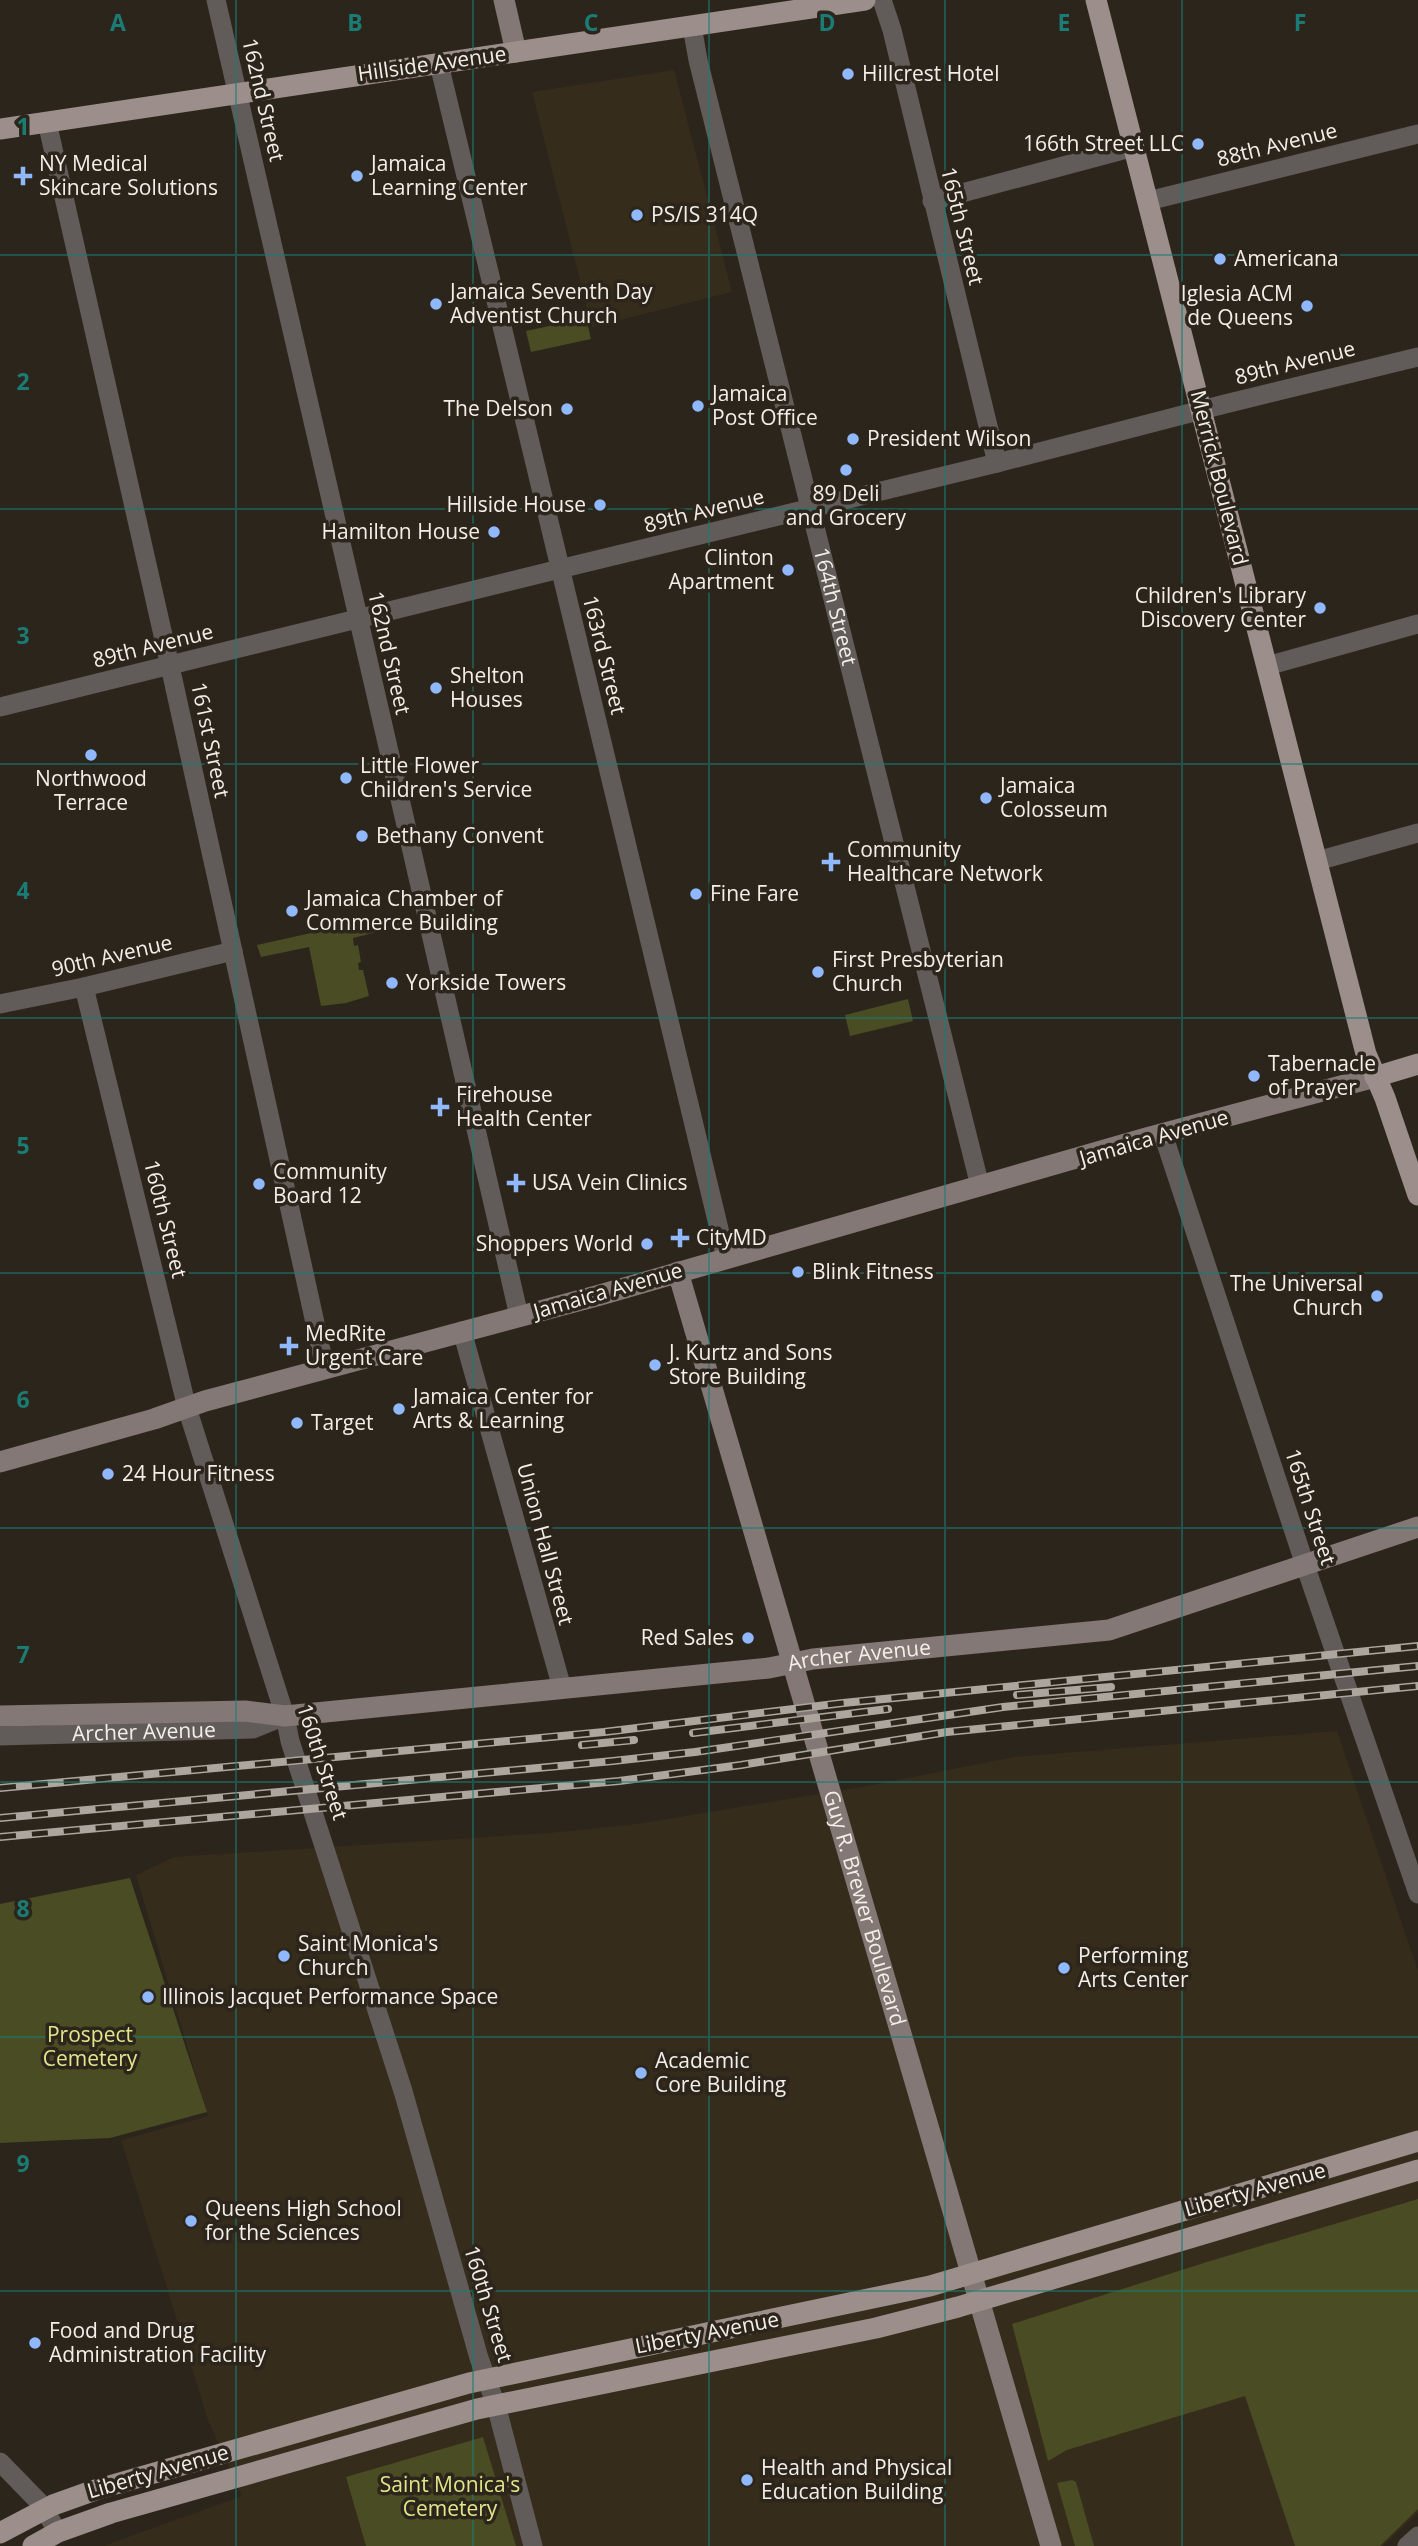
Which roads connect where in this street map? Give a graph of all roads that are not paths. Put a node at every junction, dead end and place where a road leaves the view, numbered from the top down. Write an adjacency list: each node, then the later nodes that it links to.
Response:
1 (216, 0): 10 (street, 162nd Street)
2 (504, 0): 8 (main road)
3 (865, 0): 6 (main road, Hillside Avenue)
4 (882, 0): 15 (street, 165th Street)
5 (1096, 0): 14 (main road, Merrick Boulevard)
6 (780, 6): 7 (main road, Hillside Avenue)
7 (692, 26): 8 (main road, Hillside Avenue); 20 (street, 164th Street)
8 (516, 52): 9 (main road, Hillside Avenue)
9 (439, 64): 10 (main road, Hillside Avenue); 21 (street, 163rd Street)
10 (238, 93): 11 (main road, Hillside Avenue); 22 (street, 162nd Street)
11 (47, 122): 12 (main road, Hillside Avenue); 24 (street, 161st Street)
12 (0, 129)
13 (1418, 134): 16 (street, 88th Avenue)
14 (1134, 147): 15 (street); 16 (main road, Merrick Boulevard)
15 (932, 201): 19 (street, 165th Street)
16 (1148, 201): 18 (main road, Merrick Boulevard)
17 (1418, 357): 18 (street, 89th Avenue)
18 (1202, 411): 19 (street, 89th Avenue); 25 (main road, Merrick Boulevard)
19 (997, 463): 20 (street, 89th Avenue)
20 (811, 508): 21 (street, 89th Avenue); 35 (street, 164th Street)
21 (559, 569): 22 (street, 89th Avenue); 37 (street, 163rd Street)
22 (358, 620): 24 (street, 89th Avenue); 39 (street, 162nd Street)
23 (1418, 624): 25 (street)
24 (170, 666): 26 (street, 89th Avenue); 29 (street, 161st Street)
25 (1267, 666): 28 (main road, Merrick Boulevard)
26 (0, 707)
27 (1418, 833): 28 (street)
28 (1317, 861): 33 (main road, Merrick Boulevard)
29 (233, 951): 30 (street, 90th Avenue); 41 (street, 161st Street)
30 (84, 987): 31 (street, 90th Avenue); 42 (street, 160th Street)
31 (0, 1004)
32 (1418, 1064): 33 (main road, Jamaica Avenue)
33 (1375, 1077): 34 (main road, Jamaica Avenue); 36 (main road, Merrick Boulevard)
34 (1163, 1134): 35 (main road, Jamaica Avenue); 45 (street, 165th Street)
35 (980, 1186): 37 (main road, Jamaica Avenue)
36 (1418, 1195)
37 (726, 1258): 38 (main road, Jamaica Avenue)
38 (678, 1272): 39 (main road, Jamaica Avenue); 46 (main road, Guy R. Brewer Boulevard)
39 (519, 1316): 40 (main road, Jamaica Avenue)
40 (462, 1331): 41 (main road, Jamaica Avenue); 47 (street, Union Hall Street)
41 (325, 1368): 42 (main road, Jamaica Avenue)
42 (187, 1408): 43 (main road, Jamaica Avenue); 49 (street, 160th Street)
43 (0, 1462)
44 (1418, 1527): 45 (main road, Archer Avenue)
45 (1305, 1565): 46 (main road, Archer Avenue); 51 (street, 165th Street)
46 (792, 1664): 47 (main road, Archer Avenue); 54 (main road, Guy R. Brewer Boulevard)
47 (562, 1688): 49 (main road, Archer Avenue)
48 (0, 1716): 49 (main road, Archer Avenue)
49 (285, 1716): 50 (street, Archer Avenue); 56 (street, 160th Street)
50 (0, 1736)
51 (1418, 1894)
52 (1418, 2141): 54 (main road, Liberty Avenue)
53 (1418, 2170): 55 (main road, Liberty Avenue)
54 (971, 2274): 55 (main road, Guy R. Brewer Boulevard); 56 (main road, Liberty Avenue)
55 (979, 2301): 57 (main road, Liberty Avenue); 65 (main road, Guy R. Brewer Boulevard)
56 (487, 2379): 57 (street, 160th Street); 59 (main road, Liberty Avenue)
57 (496, 2405): 60 (main road, Liberty Avenue); 64 (street, 160th Street)
58 (0, 2462): 59 (street)
59 (45, 2509): 60 (street); 61 (main road, Liberty Avenue)
60 (58, 2532): 63 (main road, Liberty Avenue)
61 (0, 2533)
62 (1418, 2536): 66 (street)
63 (33, 2546)
64 (533, 2546)
65 (1051, 2546)
66 (1407, 2546)

